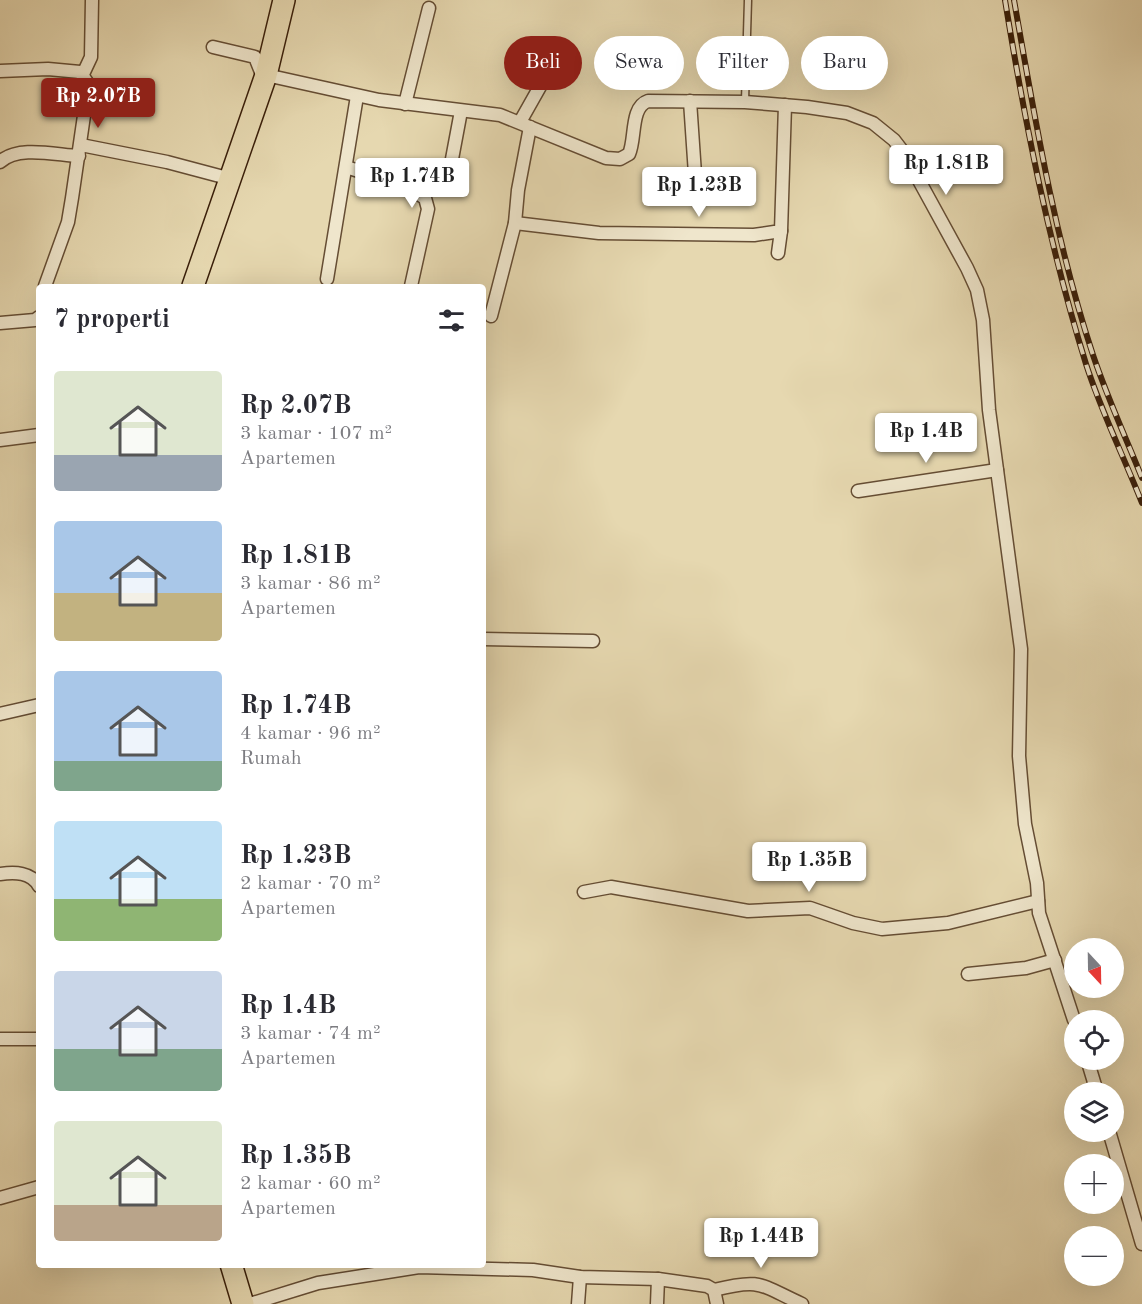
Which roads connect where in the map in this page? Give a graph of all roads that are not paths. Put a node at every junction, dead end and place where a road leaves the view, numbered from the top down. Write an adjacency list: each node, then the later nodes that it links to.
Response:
1 (92, 0): 7 (street)
2 (284, 0): 8 (highway)
3 (748, 0): 12 (lane)
4 (429, 8): 13 (street)
5 (213, 47): 8 (street)
6 (0, 71): 7 (street)
7 (83, 74): 17 (street)
8 (266, 75): 10 (street); 22 (highway)
9 (539, 90): 16 (street)
10 (357, 96): 13 (street); 20 (street)
11 (690, 101): 12 (street); 16 (street); 21 (street)
12 (745, 102): 14 (street)
13 (405, 104): 15 (street)
14 (785, 105): 24 (street); 35 (street)
15 (461, 111): 16 (street); 18 (street)
16 (525, 125): 23 (street)
17 (80, 151): 19 (street); 22 (street); 27 (street)
18 (452, 159)
19 (0, 162)
20 (346, 167): 26 (street); 29 (street)
21 (695, 174)
22 (231, 179): 28 (highway)
23 (515, 224): 24 (street); 30 (street)
24 (781, 231): 25 (street)
25 (778, 253)
26 (327, 279)
27 (46, 284)
28 (194, 284)
29 (411, 284)
30 (491, 316)
31 (36, 319): 32 (street)
32 (0, 324)
33 (36, 435): 34 (street)
34 (0, 440)
35 (997, 470): 36 (street); 44 (street)
36 (858, 491)
37 (486, 639): 38 (street)
38 (593, 641)
39 (36, 706): 40 (street)
40 (0, 714)
41 (0, 873): 42 (street)
42 (36, 883)
43 (584, 892): 44 (street)
44 (1038, 901): 45 (street)
45 (1054, 960): 46 (street); 47 (street)
46 (969, 974)
47 (1071, 1010)
48 (0, 1039): 49 (street)
49 (36, 1039)
50 (1111, 1142): 53 (street)
51 (36, 1187): 52 (street)
52 (0, 1198)
53 (1142, 1244)
54 (232, 1268): 60 (highway)
55 (386, 1268): 61 (street)
56 (457, 1268): 57 (street)
57 (580, 1276): 58 (street); 62 (street)
58 (658, 1279): 59 (street); 63 (street)
59 (714, 1290): 64 (street); 65 (street)
60 (243, 1304)
61 (250, 1304)
62 (578, 1304)
63 (657, 1304)
64 (717, 1304)
65 (802, 1304)

